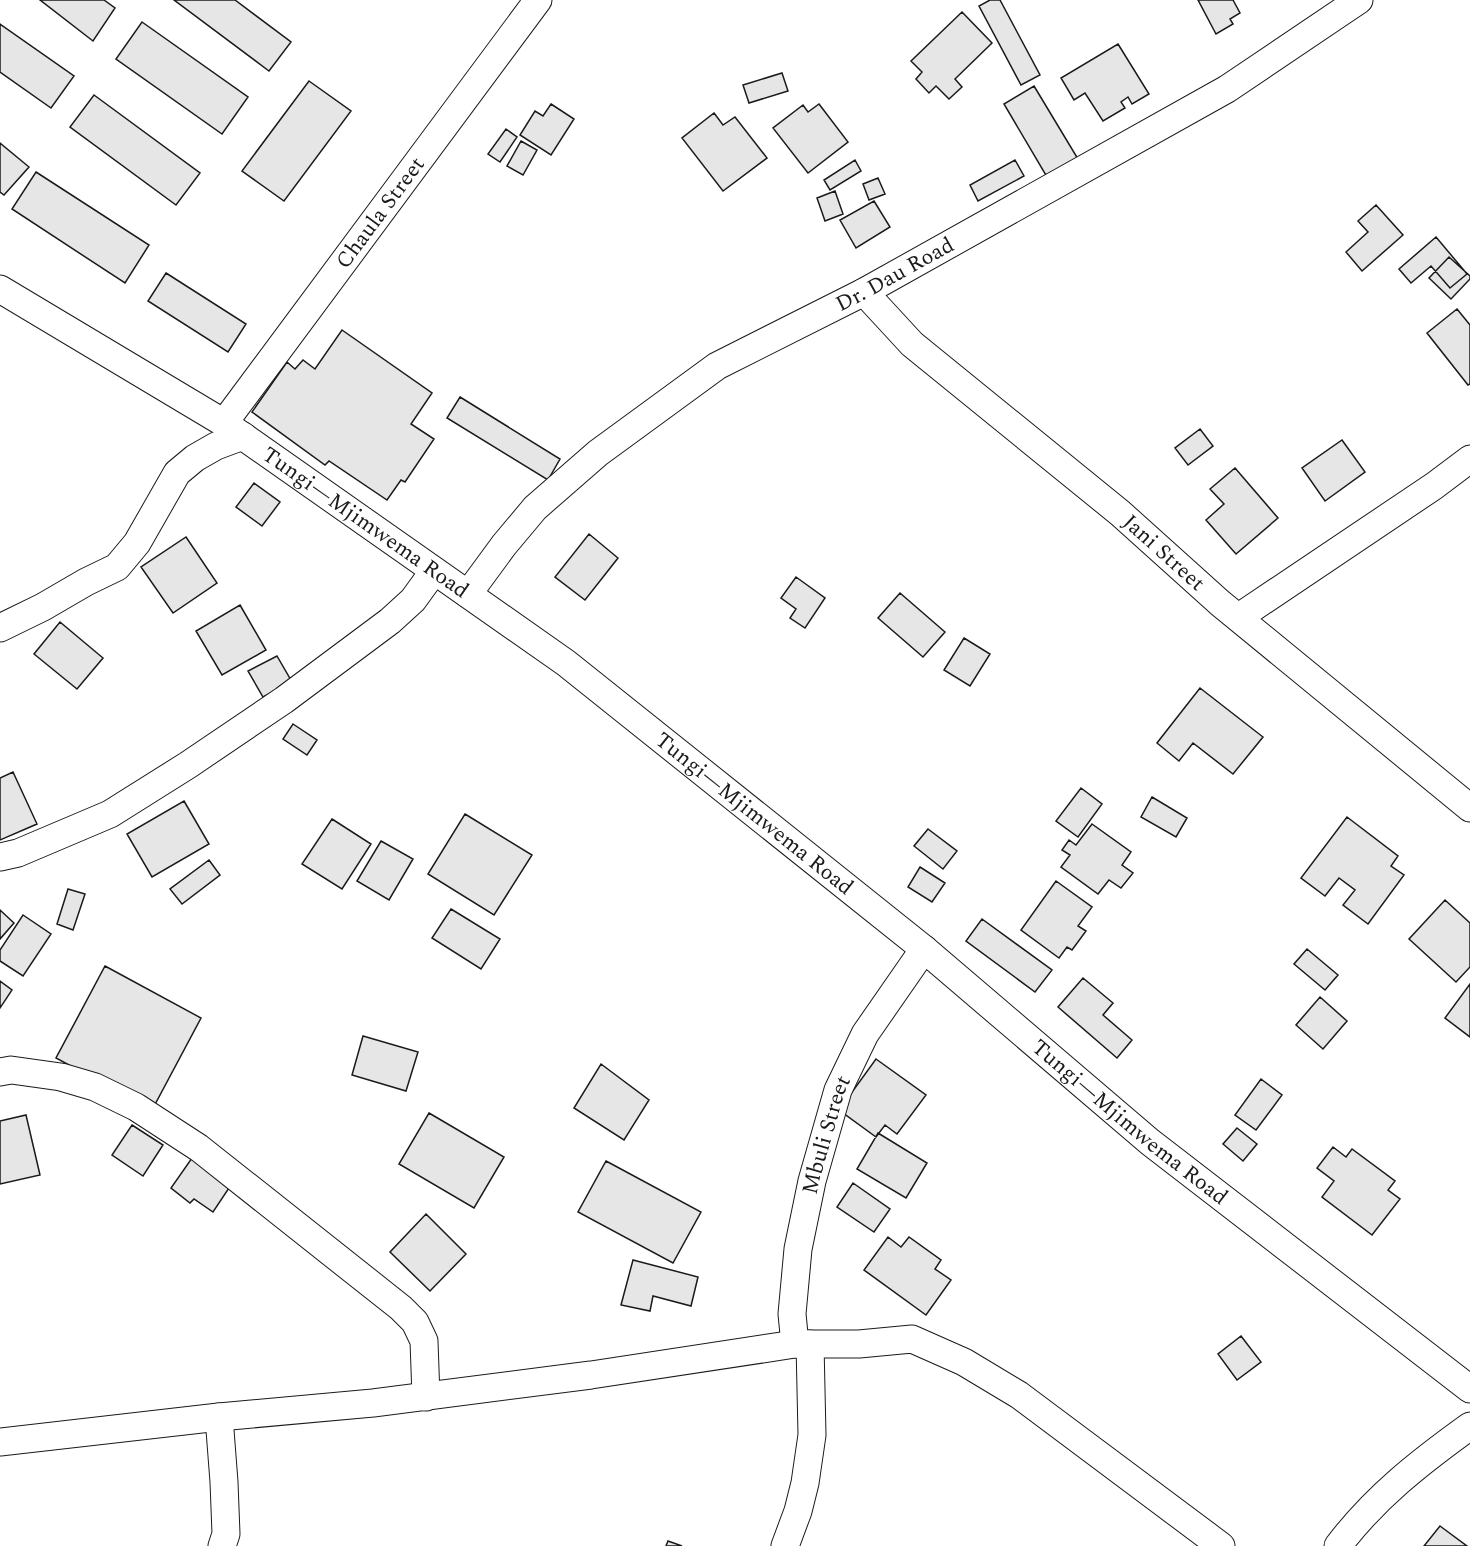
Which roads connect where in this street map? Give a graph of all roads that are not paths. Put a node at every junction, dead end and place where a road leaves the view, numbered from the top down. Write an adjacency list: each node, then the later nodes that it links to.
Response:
1 (538, 0): 5 (street, Chaula Street)
2 (1357, 0): 4 (street, Dr. Dau Road)
3 (0, 289): 5 (street, Tungi—Mjimwema Road)
4 (864, 292): 8 (street, Dr. Dau Road); 9 (street, Jani Street)
5 (234, 430): 7 (street, Tungi—Mjimwema Road); 10 (street)
6 (1470, 459): 9 (street)
7 (434, 571): 8 (street, Tungi—Mjimwema Road); 12 (street)
8 (468, 594): 13 (street, Tungi—Mjimwema Road)
9 (1239, 617): 11 (street, Jani Street)
10 (0, 628)
11 (1470, 808)
12 (0, 857)
13 (924, 950): 15 (street, Mbuli Street); 16 (street, Tungi—Mjimwema Road)
14 (0, 1072): 17 (street)
15 (803, 1344): 17 (street); 22 (street, Mbuli Street); 23 (street)
16 (1470, 1389)
17 (426, 1397): 18 (street)
18 (219, 1417): 20 (street); 21 (street)
19 (1470, 1426): 24 (street)
20 (0, 1442)
21 (222, 1546)
22 (784, 1546)
23 (1221, 1546)
24 (1338, 1546)

